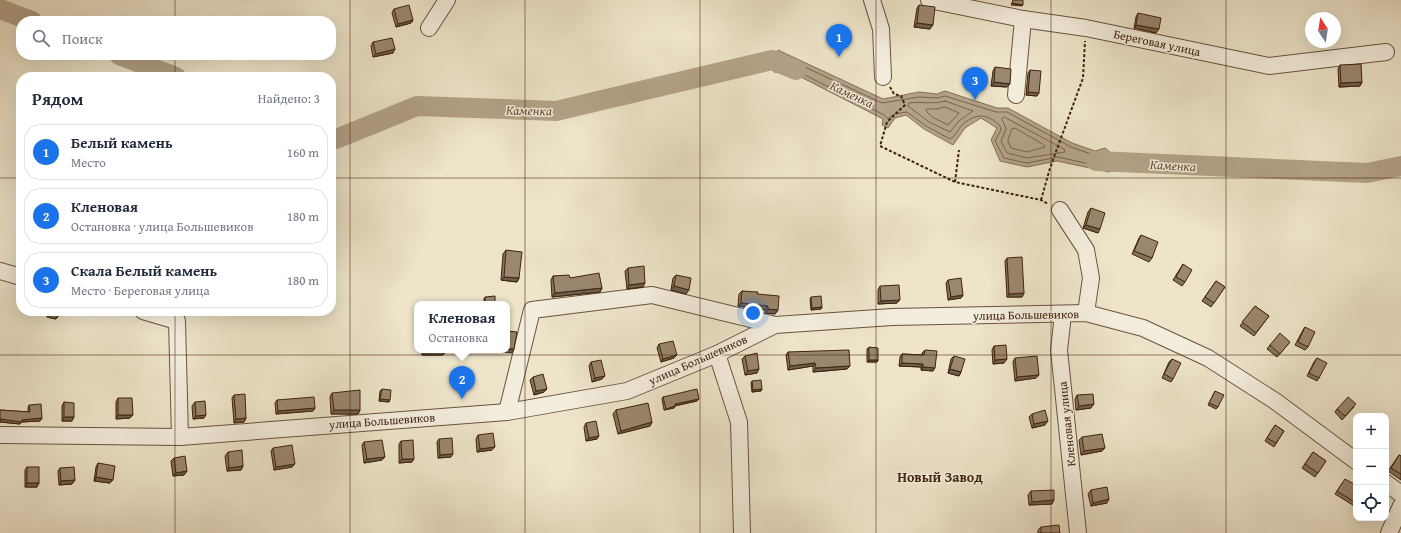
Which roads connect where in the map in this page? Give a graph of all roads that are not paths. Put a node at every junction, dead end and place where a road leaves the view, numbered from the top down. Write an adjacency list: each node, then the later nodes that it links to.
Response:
1 (447, 0): 5 (street)
2 (872, 0): 7 (street)
3 (929, 0): 4 (street, Береговая улица)
4 (1023, 19): 6 (street, Береговая улица); 8 (street)
5 (429, 28)
6 (1386, 52)
7 (883, 77)
8 (1016, 95)
9 (1060, 210): 12 (street)
10 (0, 271): 11 (street)
11 (16, 276)
12 (1086, 313): 13 (street, улица Большевиков); 20 (street, улица Большевиков)
13 (1063, 314): 15 (street, улица Большевиков); 25 (street, Кленовая улица)
14 (160, 316): 19 (street)
15 (775, 325): 16 (street, улица Большевиков); 17 (street)
16 (717, 354): 17 (street, улица Большевиков); 24 (street)
17 (506, 412): 19 (street, улица Большевиков)
18 (0, 435): 19 (street, улица Большевиков)
19 (180, 437)
20 (1353, 459)
21 (1389, 485): 22 (street)
22 (1401, 494)
23 (1401, 506): 26 (street)
24 (742, 533)
25 (1078, 533)
26 (1389, 533)

